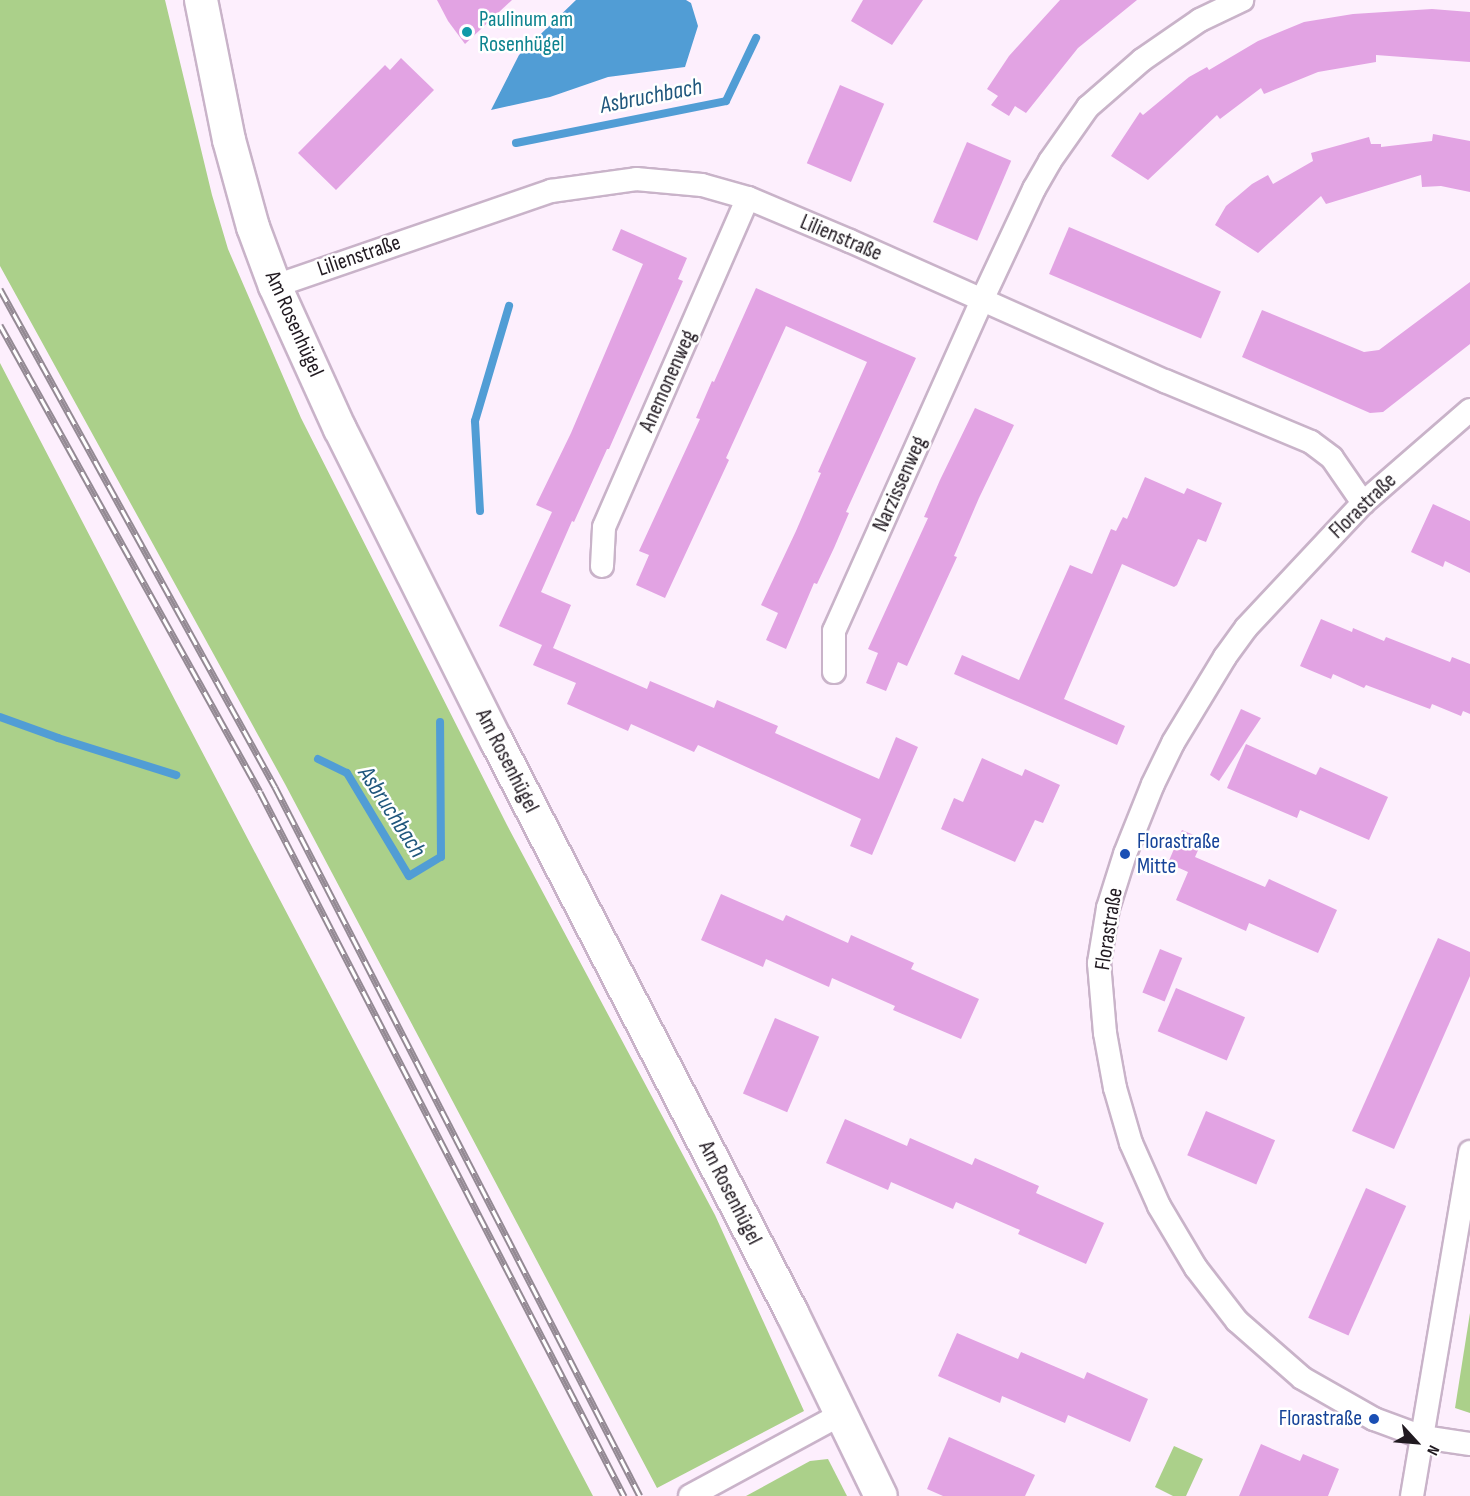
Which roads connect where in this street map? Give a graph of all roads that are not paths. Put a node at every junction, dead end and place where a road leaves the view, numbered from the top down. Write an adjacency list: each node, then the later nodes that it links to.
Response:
1 (201, 0): 4 (street, Am Rosenhügel)
2 (1242, 0): 5 (street, Narzissenweg)
3 (748, 198): 4 (street, Lilienstraße); 5 (street, Lilienstraße); 8 (street, Anemonenweg)
4 (275, 285): 11 (street, Am Rosenhügel)
5 (982, 300): 7 (street, Lilienstraße); 9 (street, Narzissenweg)
6 (1470, 410): 7 (street, Florastraße)
7 (1363, 503): 12 (street, Florastraße)
8 (602, 566)
9 (834, 672)
10 (1470, 1152): 12 (street)
11 (840, 1415): 14 (street); 15 (street, Am Rosenhügel)
12 (1423, 1437): 13 (street, Florastraße); 16 (street)
13 (1470, 1444)
14 (690, 1496)
15 (881, 1496)
16 (1412, 1496)

